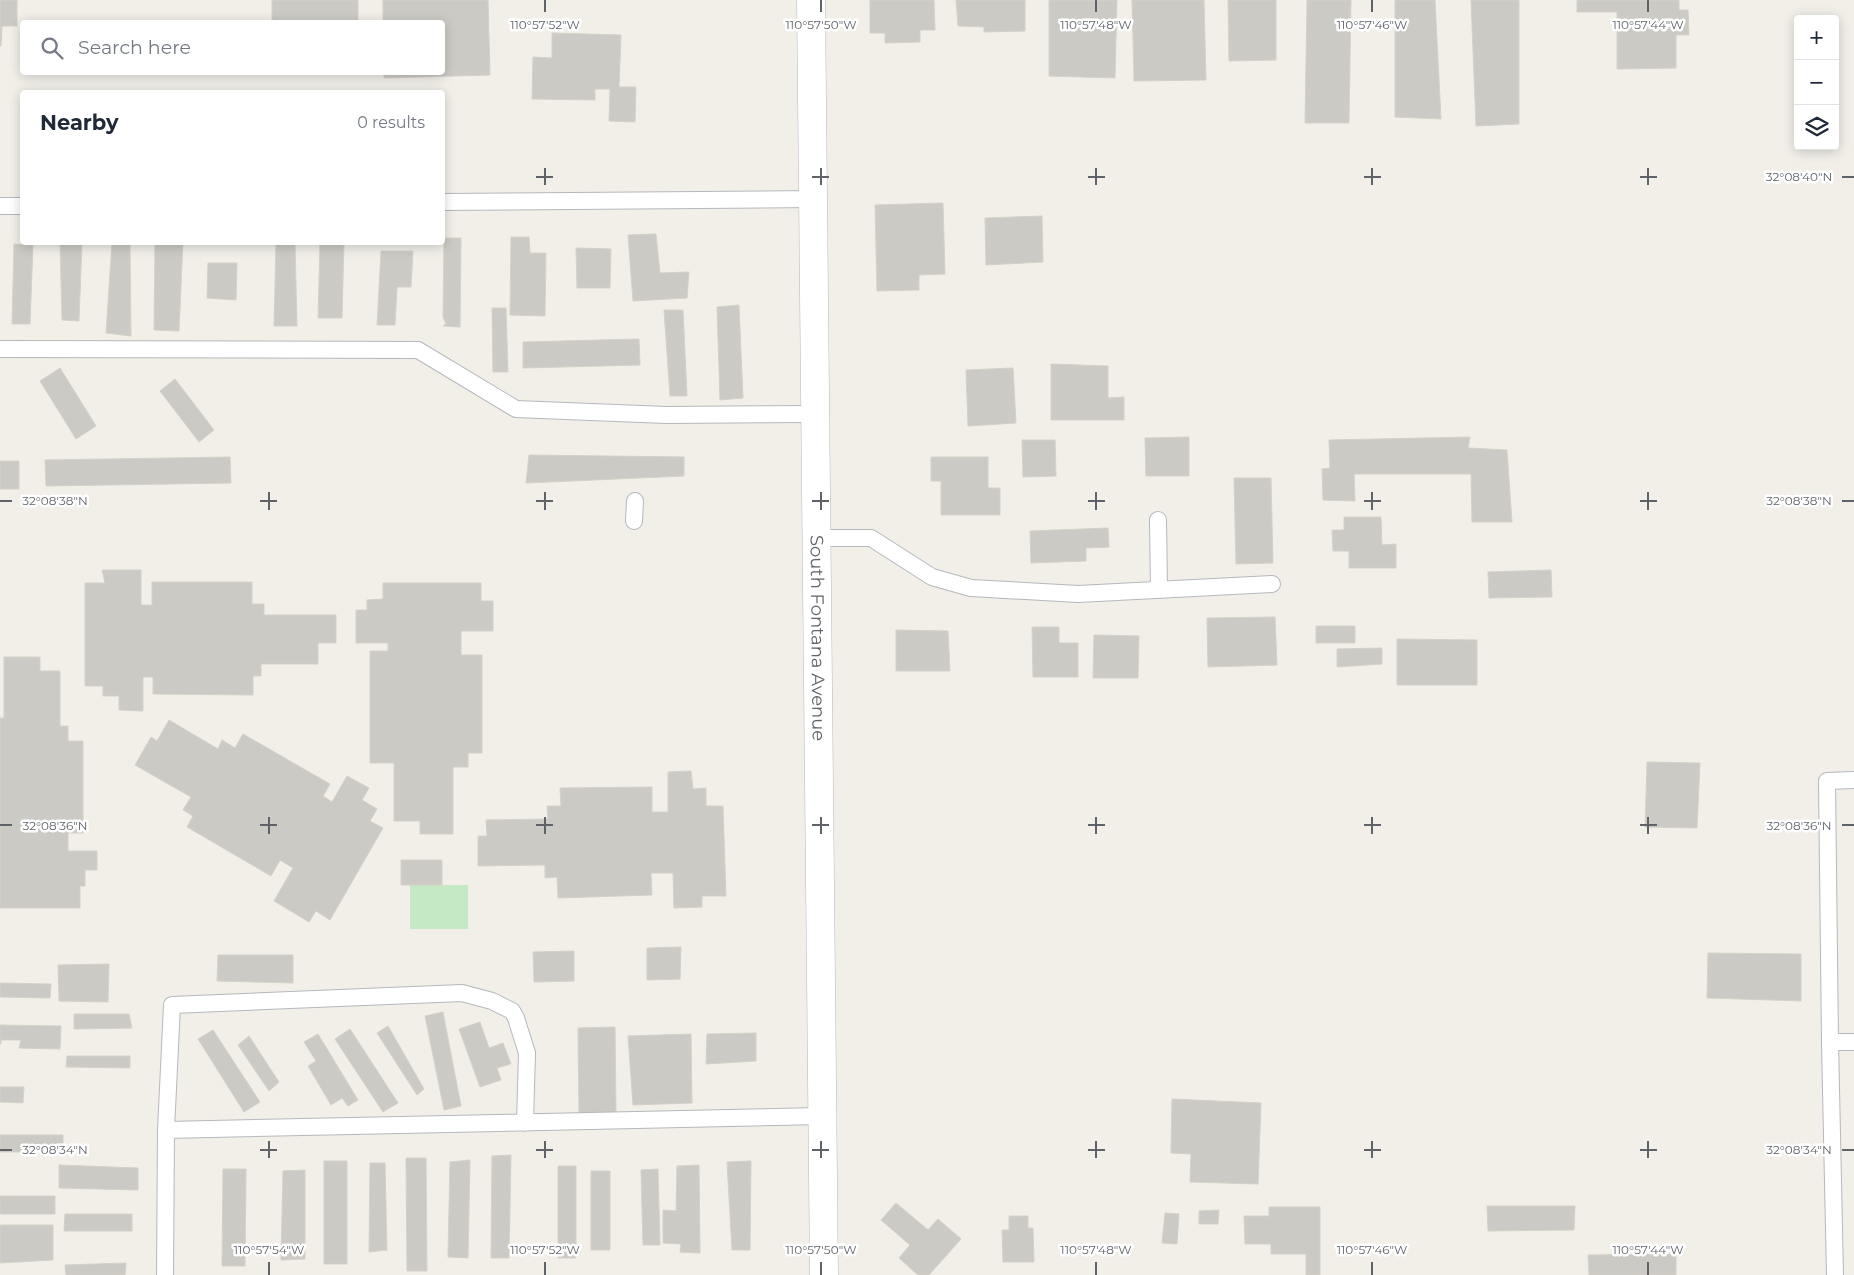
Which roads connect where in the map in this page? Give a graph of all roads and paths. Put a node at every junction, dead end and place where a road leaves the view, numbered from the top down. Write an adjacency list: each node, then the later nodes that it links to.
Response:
1 (811, 0): 2 (street, South Fontana Avenue)
2 (813, 199): 3 (lane); 7 (street, South Fontana Avenue)
3 (445, 202)
4 (0, 206): 5 (lane)
5 (20, 206)
6 (0, 349): 7 (lane)
7 (816, 414): 11 (street, South Fontana Avenue)
8 (635, 501): 10 (lane)
9 (1158, 520): 13 (lane)
10 (634, 521)
11 (816, 538): 13 (lane); 17 (street, South Fontana Avenue)
12 (1272, 584): 13 (lane)
13 (1159, 590)
14 (1854, 780): 15 (lane)
15 (1830, 1042): 16 (lane); 22 (lane)
16 (1854, 1042)
17 (822, 1116): 18 (lane); 21 (street, South Fontana Avenue)
18 (525, 1123): 19 (lane); 19 (lane)
19 (166, 1130): 20 (lane)
20 (164, 1275)
21 (824, 1275)
22 (1835, 1275)

